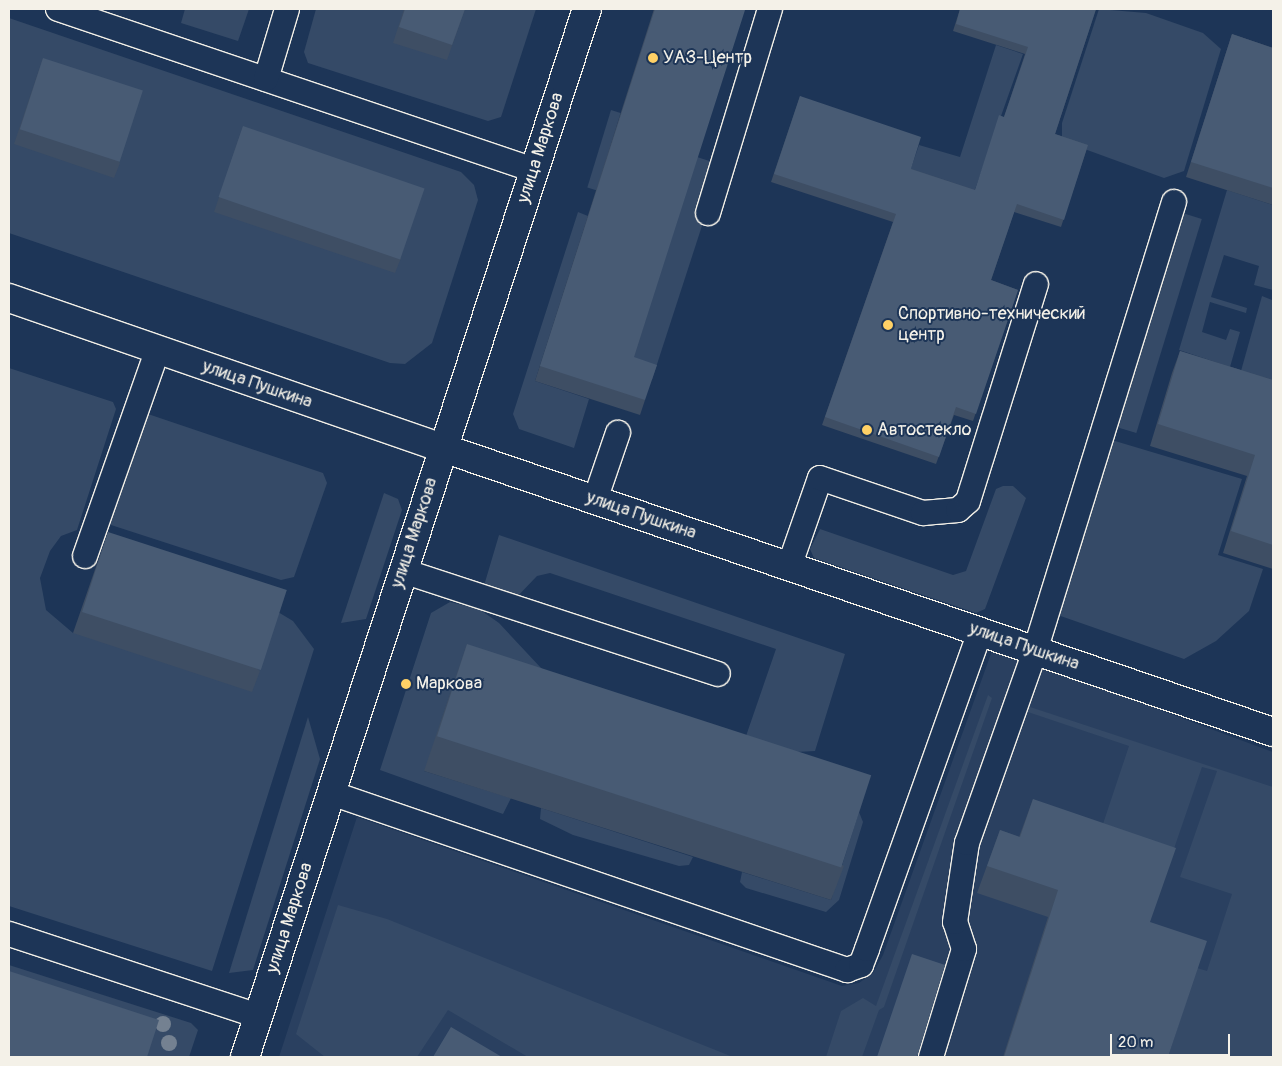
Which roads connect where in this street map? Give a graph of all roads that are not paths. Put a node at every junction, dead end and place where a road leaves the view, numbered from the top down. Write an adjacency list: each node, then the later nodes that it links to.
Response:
1 (58, 9): 5 (lane)
2 (287, 9): 5 (lane)
3 (587, 9): 6 (street, улица Маркова)
4 (770, 9): 8 (lane)
5 (266, 79): 6 (lane)
6 (534, 170): 13 (street, улица Маркова)
7 (1174, 202): 19 (lane)
8 (708, 213)
9 (1036, 284): 16 (lane)
10 (9, 298): 11 (street, улица Пушкина)
11 (157, 351): 13 (street, улица Пушкина); 15 (lane)
12 (618, 433): 14 (lane)
13 (443, 448): 14 (street, улица Пушкина); 17 (street, улица Маркова)
14 (595, 500): 16 (street, улица Пушкина)
15 (85, 556)
16 (789, 567): 18 (street, улица Пушкина)
17 (403, 571): 20 (lane); 22 (street, улица Маркова)
18 (980, 632): 19 (street, улица Пушкина); 22 (lane)
19 (1035, 651): 21 (street, улица Пушкина); 26 (lane)
20 (718, 674)
21 (1273, 732)
22 (330, 793): 24 (street, улица Маркова)
23 (9, 934): 24 (lane)
24 (258, 1016): 25 (street, улица Маркова)
25 (245, 1057)
26 (931, 1057)

